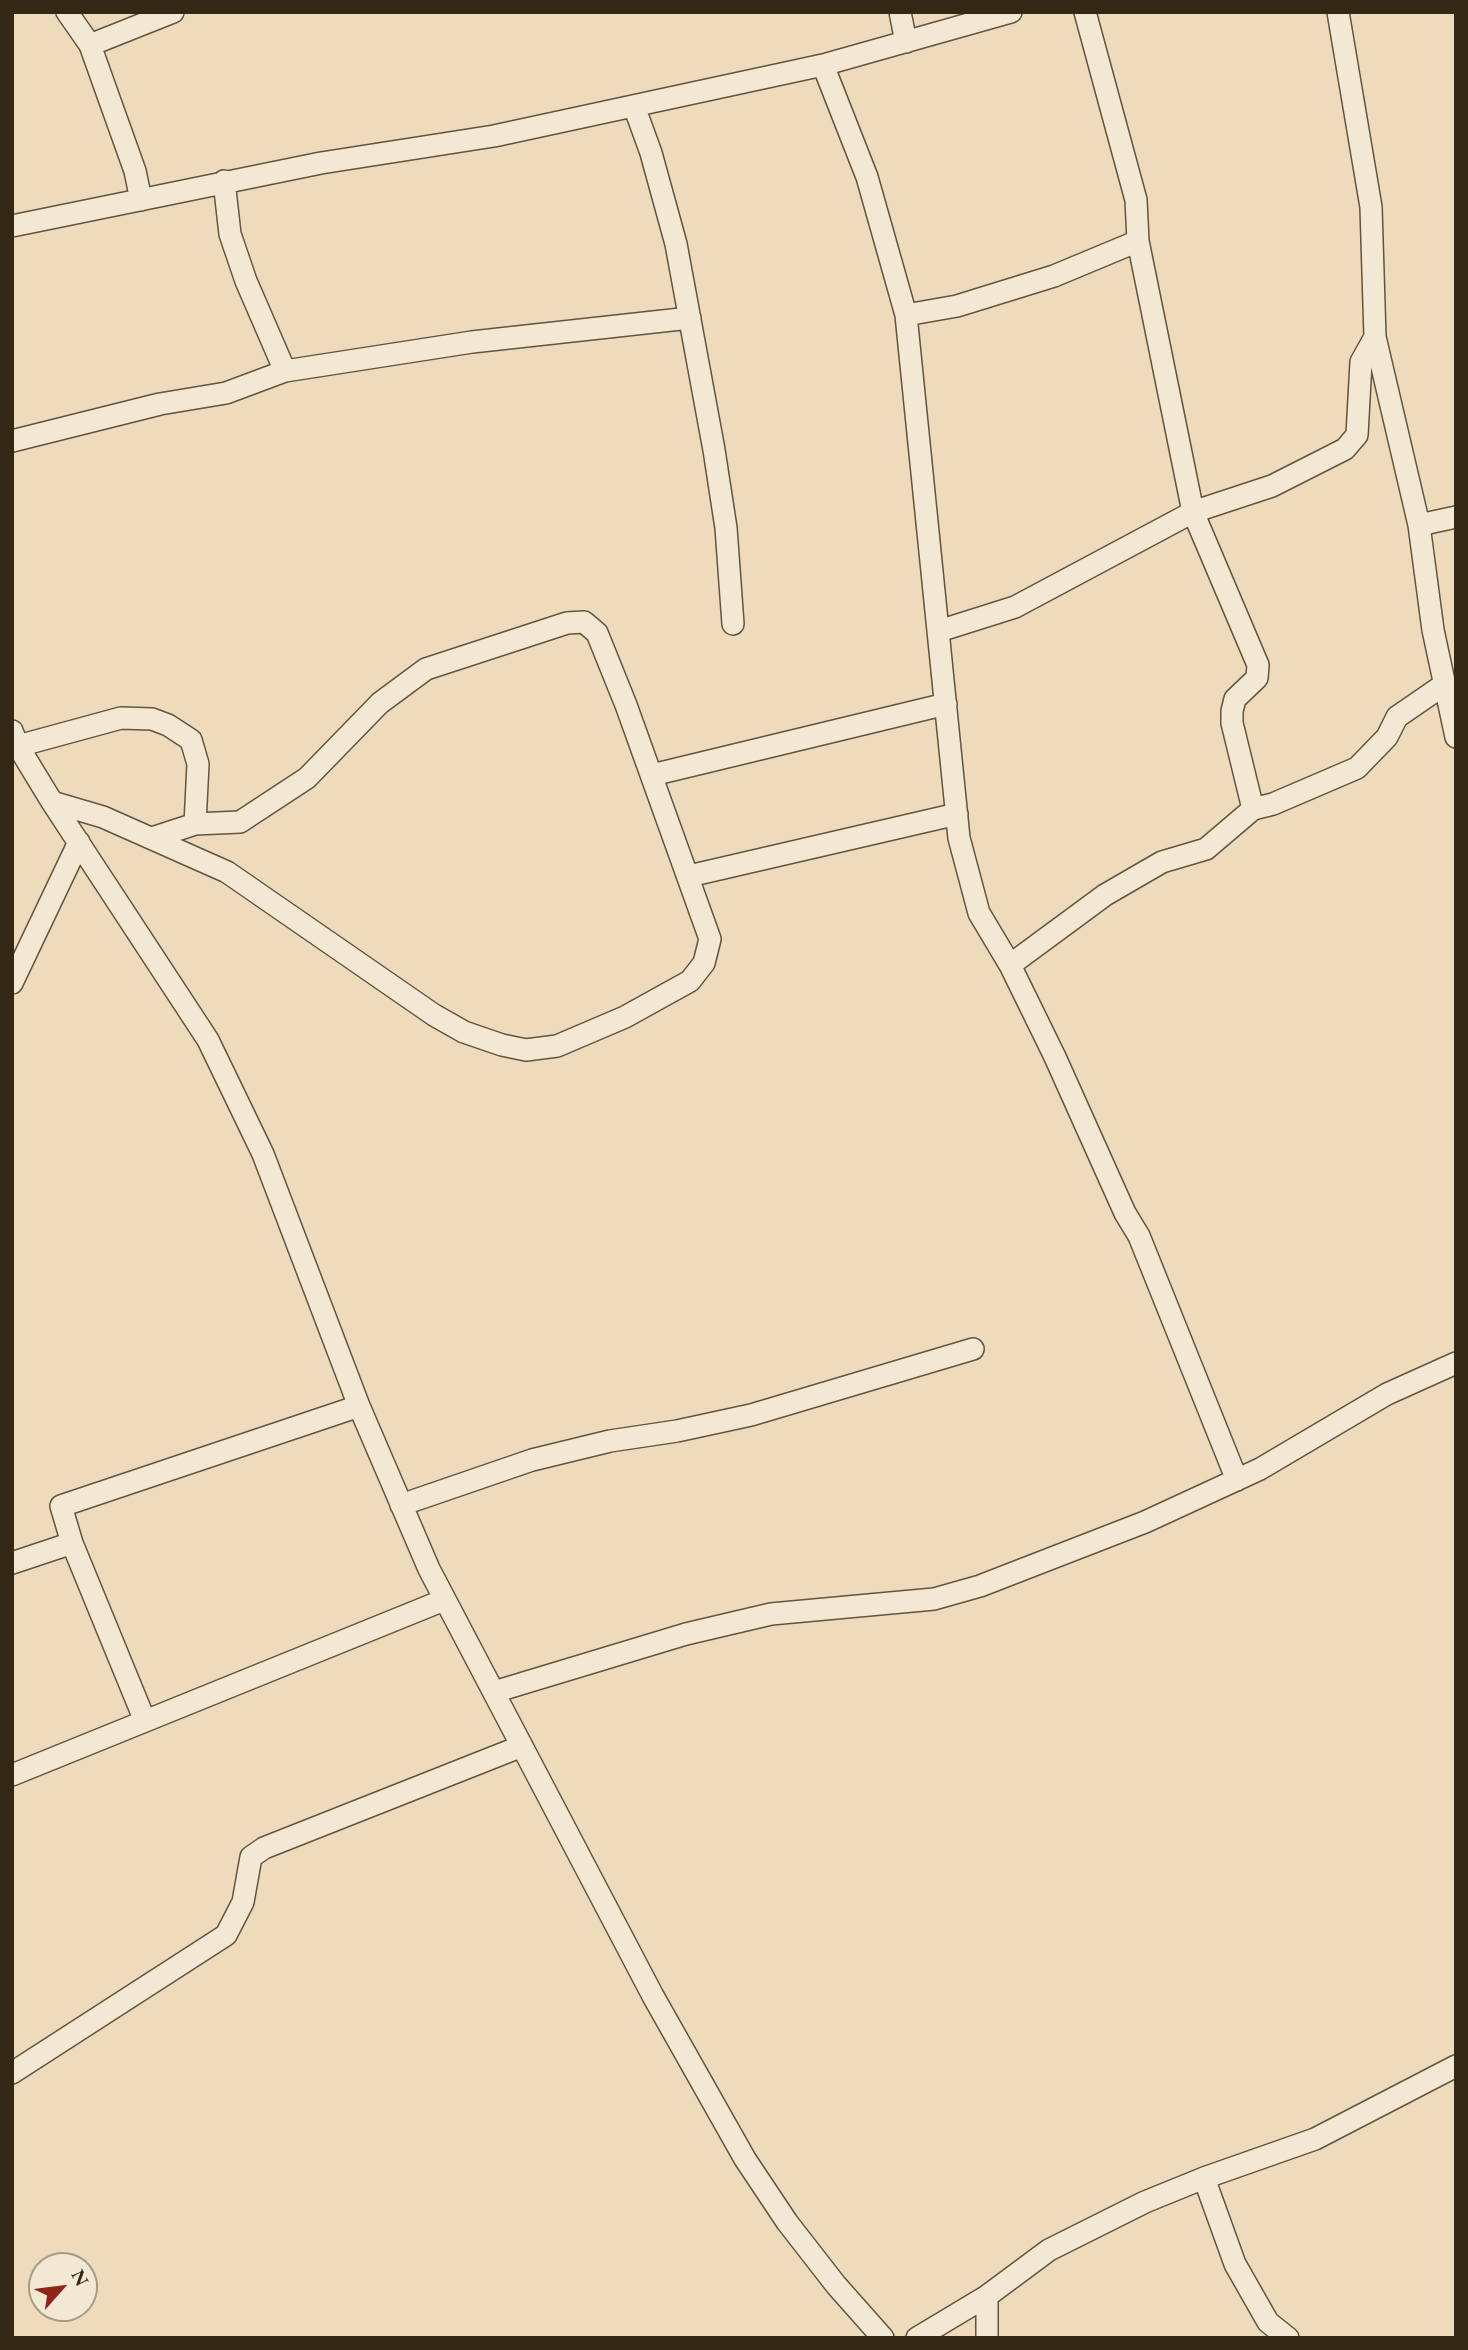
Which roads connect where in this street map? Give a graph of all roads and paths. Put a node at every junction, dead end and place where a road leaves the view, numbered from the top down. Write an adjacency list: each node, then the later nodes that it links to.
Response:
1 (67, 12): 8 (street)
2 (173, 12): 8 (street)
3 (900, 12): 7 (street)
4 (1012, 12): 7 (street)
5 (1085, 12): 14 (street)
6 (1338, 12): 17 (street)
7 (906, 41): 9 (street)
8 (90, 45): 12 (street)
9 (823, 65): 10 (street); 15 (street)
10 (634, 106): 11 (street); 16 (street)
11 (224, 181): 12 (street); 18 (street)
12 (141, 200): 13 (street)
13 (12, 226)
14 (1138, 241): 15 (street); 20 (street)
15 (906, 315): 24 (street)
16 (690, 318): 18 (street); 23 (street)
17 (1374, 337): 20 (street); 22 (street)
18 (285, 370): 19 (street)
19 (12, 441)
20 (1193, 512): 24 (street); 31 (street)
21 (1456, 517): 22 (street)
22 (1419, 526): 25 (street)
23 (733, 624)
24 (939, 631): 26 (street)
25 (1445, 684): 27 (street); 31 (street)
26 (946, 704): 29 (street); 32 (street)
27 (1456, 737)
28 (15, 739): 30 (street); 33 (street)
29 (652, 775): 33 (street); 36 (street)
30 (52, 802): 34 (street); 35 (street)
31 (1253, 809): 37 (street)
32 (957, 814): 36 (street); 37 (street)
33 (195, 824): 34 (street)
34 (152, 838): 36 (street)
35 (79, 842): 38 (street); 41 (street)
36 (689, 876)
37 (1010, 965): 42 (street)
38 (12, 983)
39 (973, 1349): 43 (street)
40 (1456, 1363): 42 (street)
41 (359, 1406): 43 (street); 44 (street)
42 (1237, 1480): 47 (street)
43 (401, 1504): 46 (street)
44 (72, 1543): 45 (street); 48 (street)
45 (12, 1563)
46 (444, 1600): 47 (street); 48 (street)
47 (494, 1692): 49 (street)
48 (145, 1721): 50 (street)
49 (522, 1746): 52 (street); 55 (street)
50 (12, 1775)
51 (1456, 2066): 53 (street)
52 (12, 2073)
53 (1204, 2178): 54 (street); 58 (street)
54 (987, 2295): 56 (street); 57 (street)
55 (883, 2338)
56 (917, 2338)
57 (987, 2338)
58 (1288, 2338)

